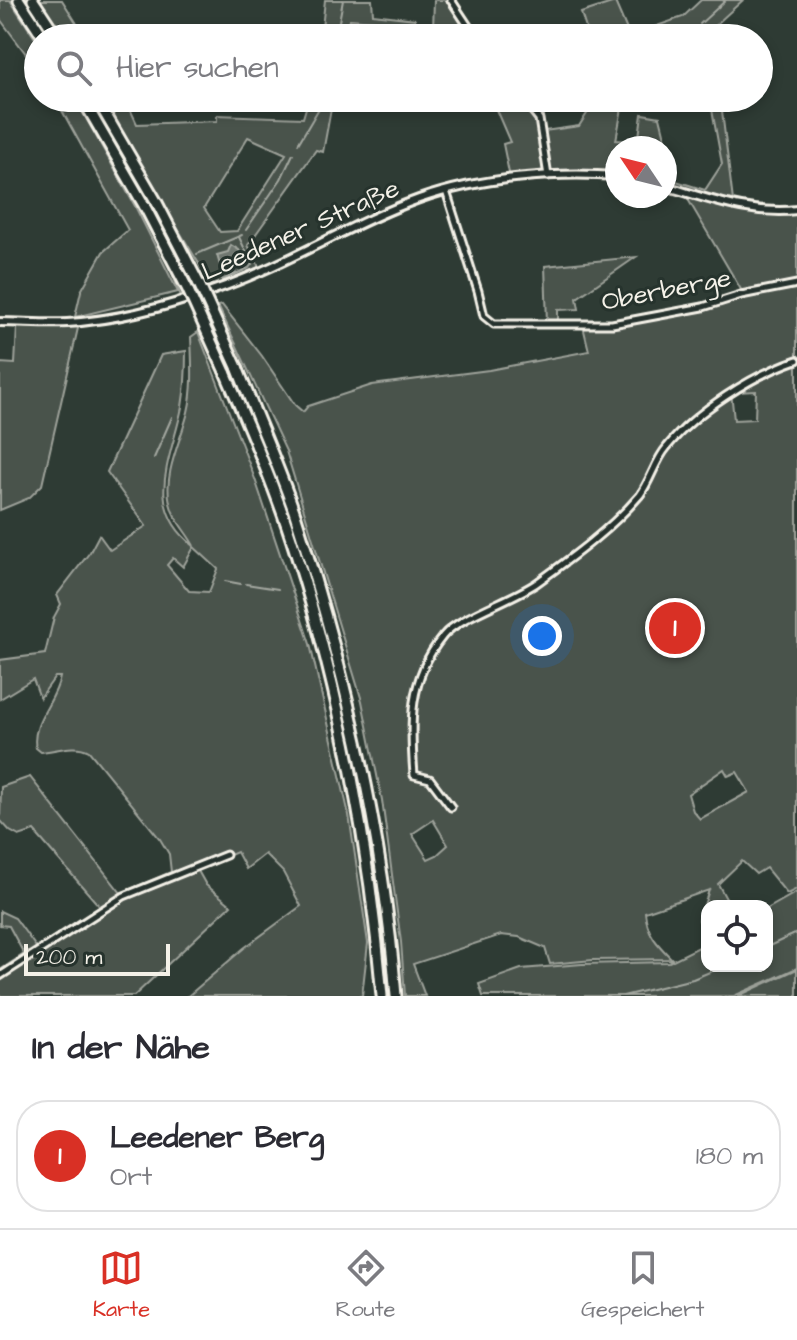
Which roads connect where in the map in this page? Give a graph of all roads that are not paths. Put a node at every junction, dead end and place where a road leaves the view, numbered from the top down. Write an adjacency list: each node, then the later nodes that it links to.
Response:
1 (19, 0): 4 (highway)
2 (33, 0): 5 (highway)
3 (451, 0): 6 (street)
4 (35, 24)
5 (49, 24)
6 (467, 24)
7 (90, 112): 21 (highway, bridge)
8 (104, 112): 22 (highway, bridge)
9 (533, 112): 11 (street)
10 (605, 175): 11 (street, Leedener Straße)
11 (548, 176): 13 (street, Leedener Straße)
12 (677, 190): 14 (street)
13 (446, 191): 15 (street, Oberberge); 16 (street, Leedener Straße)
14 (797, 210)
15 (797, 284)
16 (0, 322)
17 (797, 360): 18 (street)
18 (451, 807)
19 (226, 855): 20 (street)
20 (0, 976)
21 (382, 996)
22 (396, 996)

